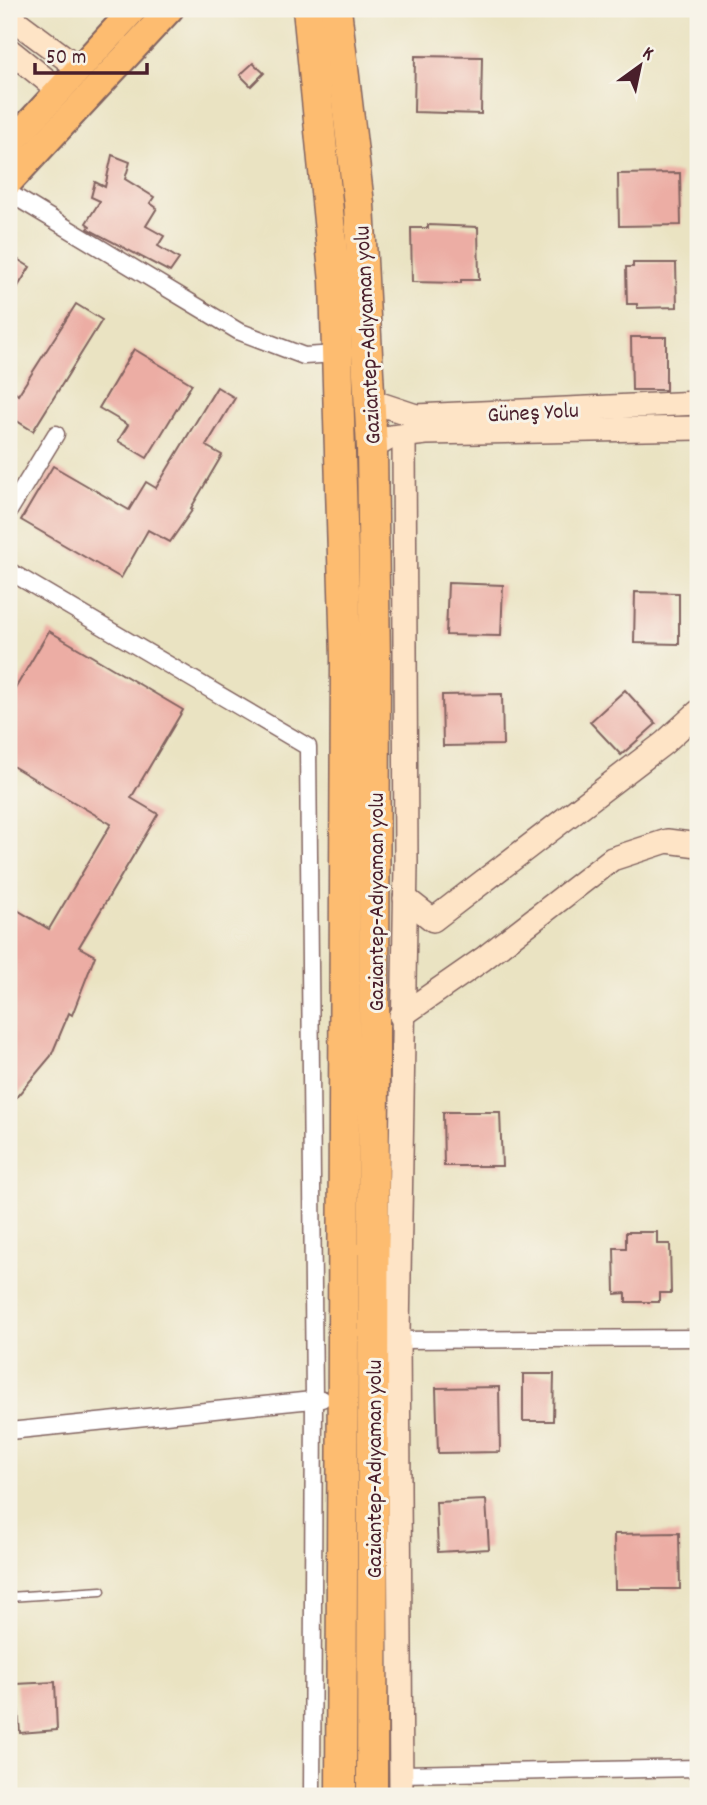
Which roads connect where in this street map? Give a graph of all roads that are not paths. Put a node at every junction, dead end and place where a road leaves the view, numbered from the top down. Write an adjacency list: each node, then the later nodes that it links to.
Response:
1 (134, 9): 9 (main road)
2 (170, 9): 12 (main road)
3 (290, 9): 8 (highway)
4 (308, 9): 8 (highway, Gaziantep-Adıyaman yolu)
5 (336, 9): 15 (highway, Gaziantep-Adıyaman yolu)
6 (9, 16): 9 (street)
7 (9, 50): 10 (street)
8 (315, 60): 14 (highway, Gaziantep-Adıyaman yolu)
9 (80, 69): 10 (main road)
10 (60, 91): 11 (main road)
11 (9, 145)
12 (9, 183)
13 (9, 193): 14 (street)
14 (337, 354): 29 (highway, Gaziantep-Adıyaman yolu)
15 (370, 401): 16 (street, Güneş Yolu); 20 (highway, Gaziantep-Adıyaman yolu)
16 (698, 403)
17 (698, 428): 19 (street, Güneş Yolu)
18 (55, 434): 21 (street)
19 (404, 436): 20 (street, Güneş Yolu); 25 (street)
20 (372, 448): 37 (highway, Gaziantep-Adıyaman yolu)
21 (9, 512)
22 (9, 571): 29 (street)
23 (698, 712): 25 (street)
24 (698, 845): 26 (street)
25 (405, 898): 26 (street)
26 (401, 1016): 28 (street)
27 (698, 1338): 28 (street)
28 (398, 1340): 34 (street)
29 (328, 1398): 30 (street); 35 (street); 36 (highway, Gaziantep-Adıyaman yolu)
30 (9, 1432)
31 (101, 1591): 32 (lane)
32 (9, 1597)
33 (698, 1768): 34 (street)
34 (401, 1785)
35 (312, 1796)
36 (341, 1796)
37 (372, 1796)

